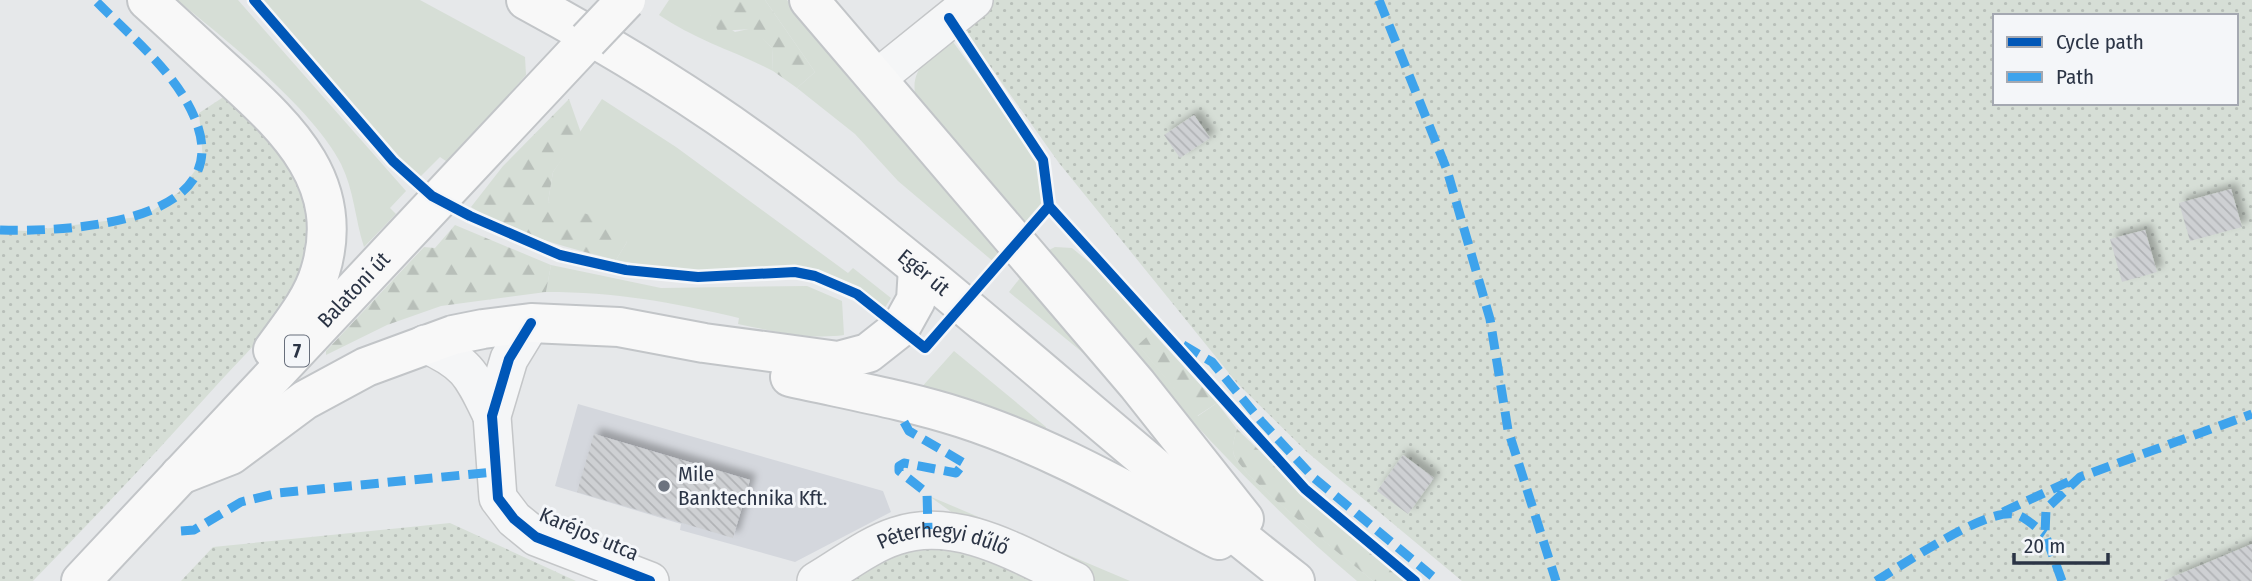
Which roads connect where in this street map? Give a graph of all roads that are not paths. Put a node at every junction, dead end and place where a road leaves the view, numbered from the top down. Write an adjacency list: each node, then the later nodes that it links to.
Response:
1 (147, 0): 12 (main road)
2 (526, 0): 7 (main road, Egér út)
3 (626, 0): 12 (main road, Balatoni út / 7, bridge)
4 (809, 0): 6 (main road)
5 (974, 0): 6 (street)
6 (876, 79): 14 (main road)
7 (918, 268): 9 (main road); 14 (main road, Egér út)
8 (531, 323): 9 (main road); 10 (main road); 11 (street, Karéjos utca)
9 (704, 343): 14 (main road)
10 (425, 344): 11 (street, Karéjos utca); 12 (main road)
11 (492, 416): 17 (street, Karéjos utca)
12 (180, 475): 13 (main road, Balatoni út / 7)
13 (118, 541): 15 (street); 16 (main road, Balatoni út / 7)
14 (1293, 580)
15 (59, 581)
16 (81, 581)
17 (650, 581)
18 (816, 581): 19 (street, Péterhegyi dűlő)
19 (1075, 581)

